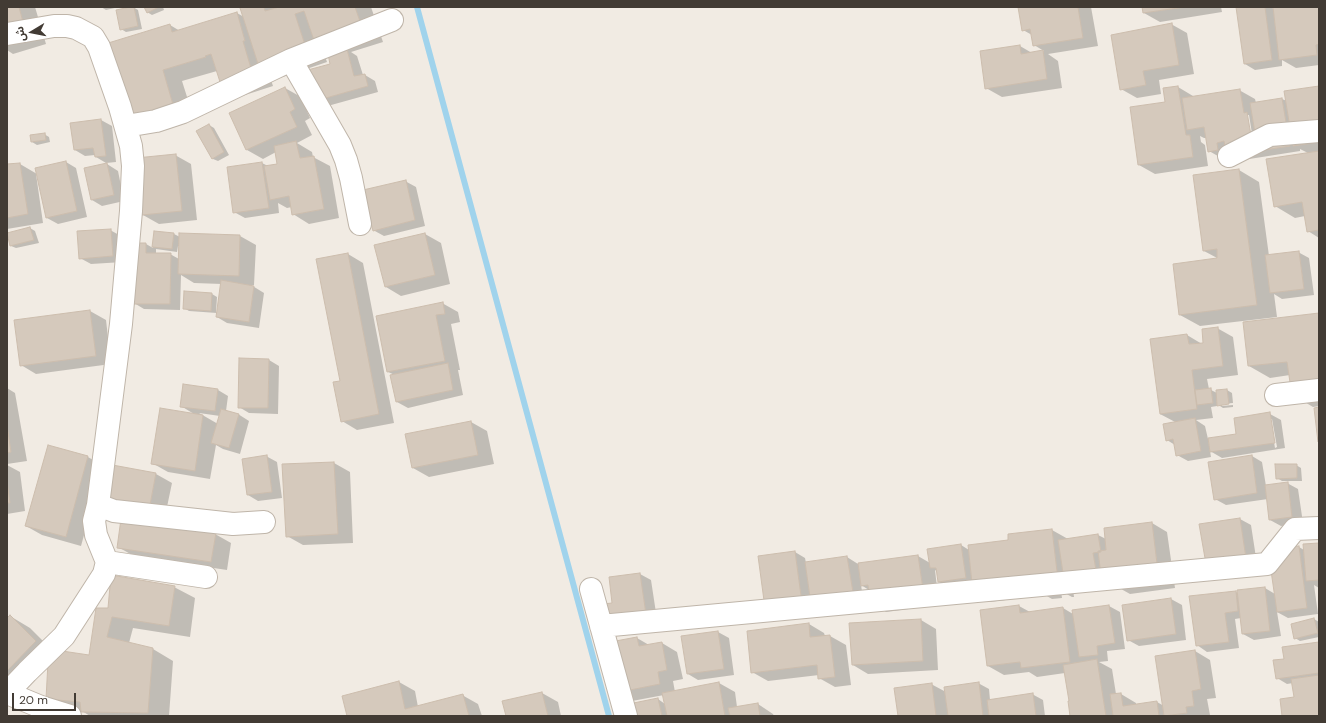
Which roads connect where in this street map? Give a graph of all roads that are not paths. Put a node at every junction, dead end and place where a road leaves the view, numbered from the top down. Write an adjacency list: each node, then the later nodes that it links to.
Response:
1 (392, 20): 3 (street)
2 (7, 34): 4 (street)
3 (291, 60): 4 (street); 7 (street)
4 (126, 126): 10 (street)
5 (1319, 131): 6 (street)
6 (1229, 156)
7 (360, 224)
8 (1319, 390): 9 (street)
9 (1276, 394)
10 (98, 504): 11 (street); 13 (street)
11 (264, 522)
12 (1319, 528): 16 (street)
13 (107, 562): 14 (street); 17 (street)
14 (206, 576)
15 (591, 589): 16 (street)
16 (601, 626): 19 (street)
17 (7, 693): 18 (street)
18 (70, 716)
19 (626, 716)

